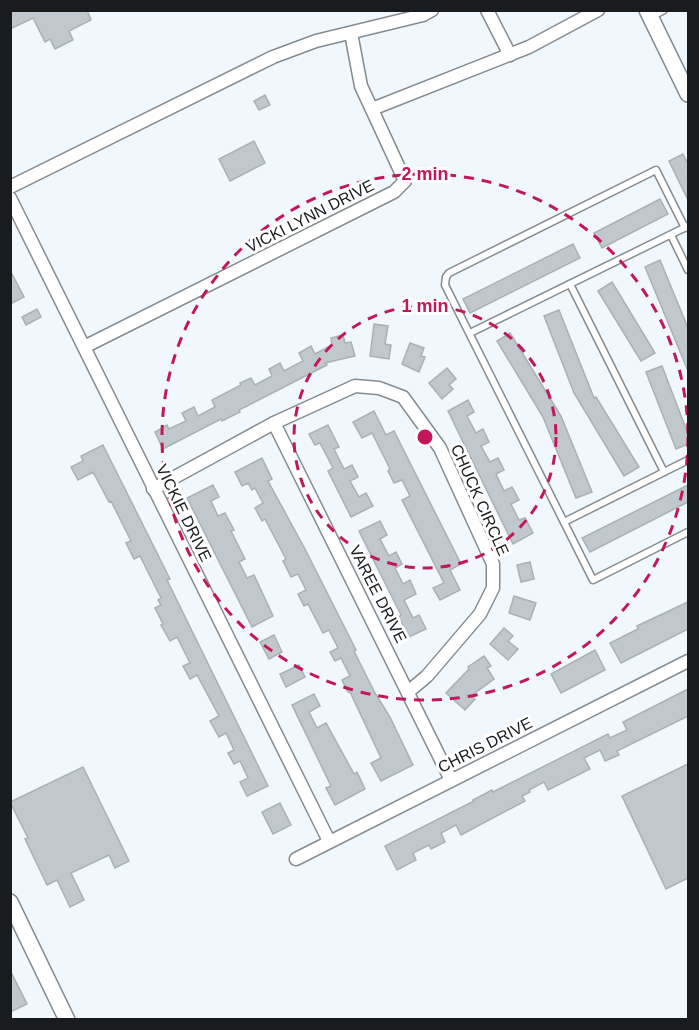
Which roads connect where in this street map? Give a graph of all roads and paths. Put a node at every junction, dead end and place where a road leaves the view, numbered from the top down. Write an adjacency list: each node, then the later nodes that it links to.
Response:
1 (432, 10): 5 (street)
2 (487, 10): 6 (street)
3 (598, 10): 6 (street)
4 (654, 13): 7 (street)
5 (351, 33): 8 (street, VICKI LYNN DRIVE); 9 (street)
6 (510, 55): 8 (street)
7 (688, 94)
8 (372, 109): 16 (street, VICKI LYNN DRIVE)
9 (10, 187)
10 (10, 198): 16 (street, VICKIE DRIVE)
11 (687, 227): 12 (lane); 15 (lane)
12 (671, 235): 13 (lane); 14 (lane)
13 (688, 270)
14 (570, 284): 15 (lane); 19 (lane)
15 (470, 333): 21 (lane)
16 (84, 347): 20 (street, VICKIE DRIVE)
17 (274, 423): 20 (street, CHUCK CIRCLE); 24 (street, VAREE DRIVE); 24 (street, CHUCK CIRCLE)
18 (688, 460): 19 (lane)
19 (664, 472): 21 (lane)
20 (153, 489): 26 (street, VICKIE DRIVE)
21 (564, 522): 22 (lane)
22 (688, 532)
23 (688, 661): 25 (street, CHRIS DRIVE)
24 (408, 692): 25 (street, VAREE DRIVE)
25 (451, 780): 26 (street, CHRIS DRIVE)
26 (329, 841): 27 (street, CHRIS DRIVE)
27 (296, 859)
28 (10, 902): 29 (street)
29 (17, 930): 30 (street)
30 (67, 1020)

